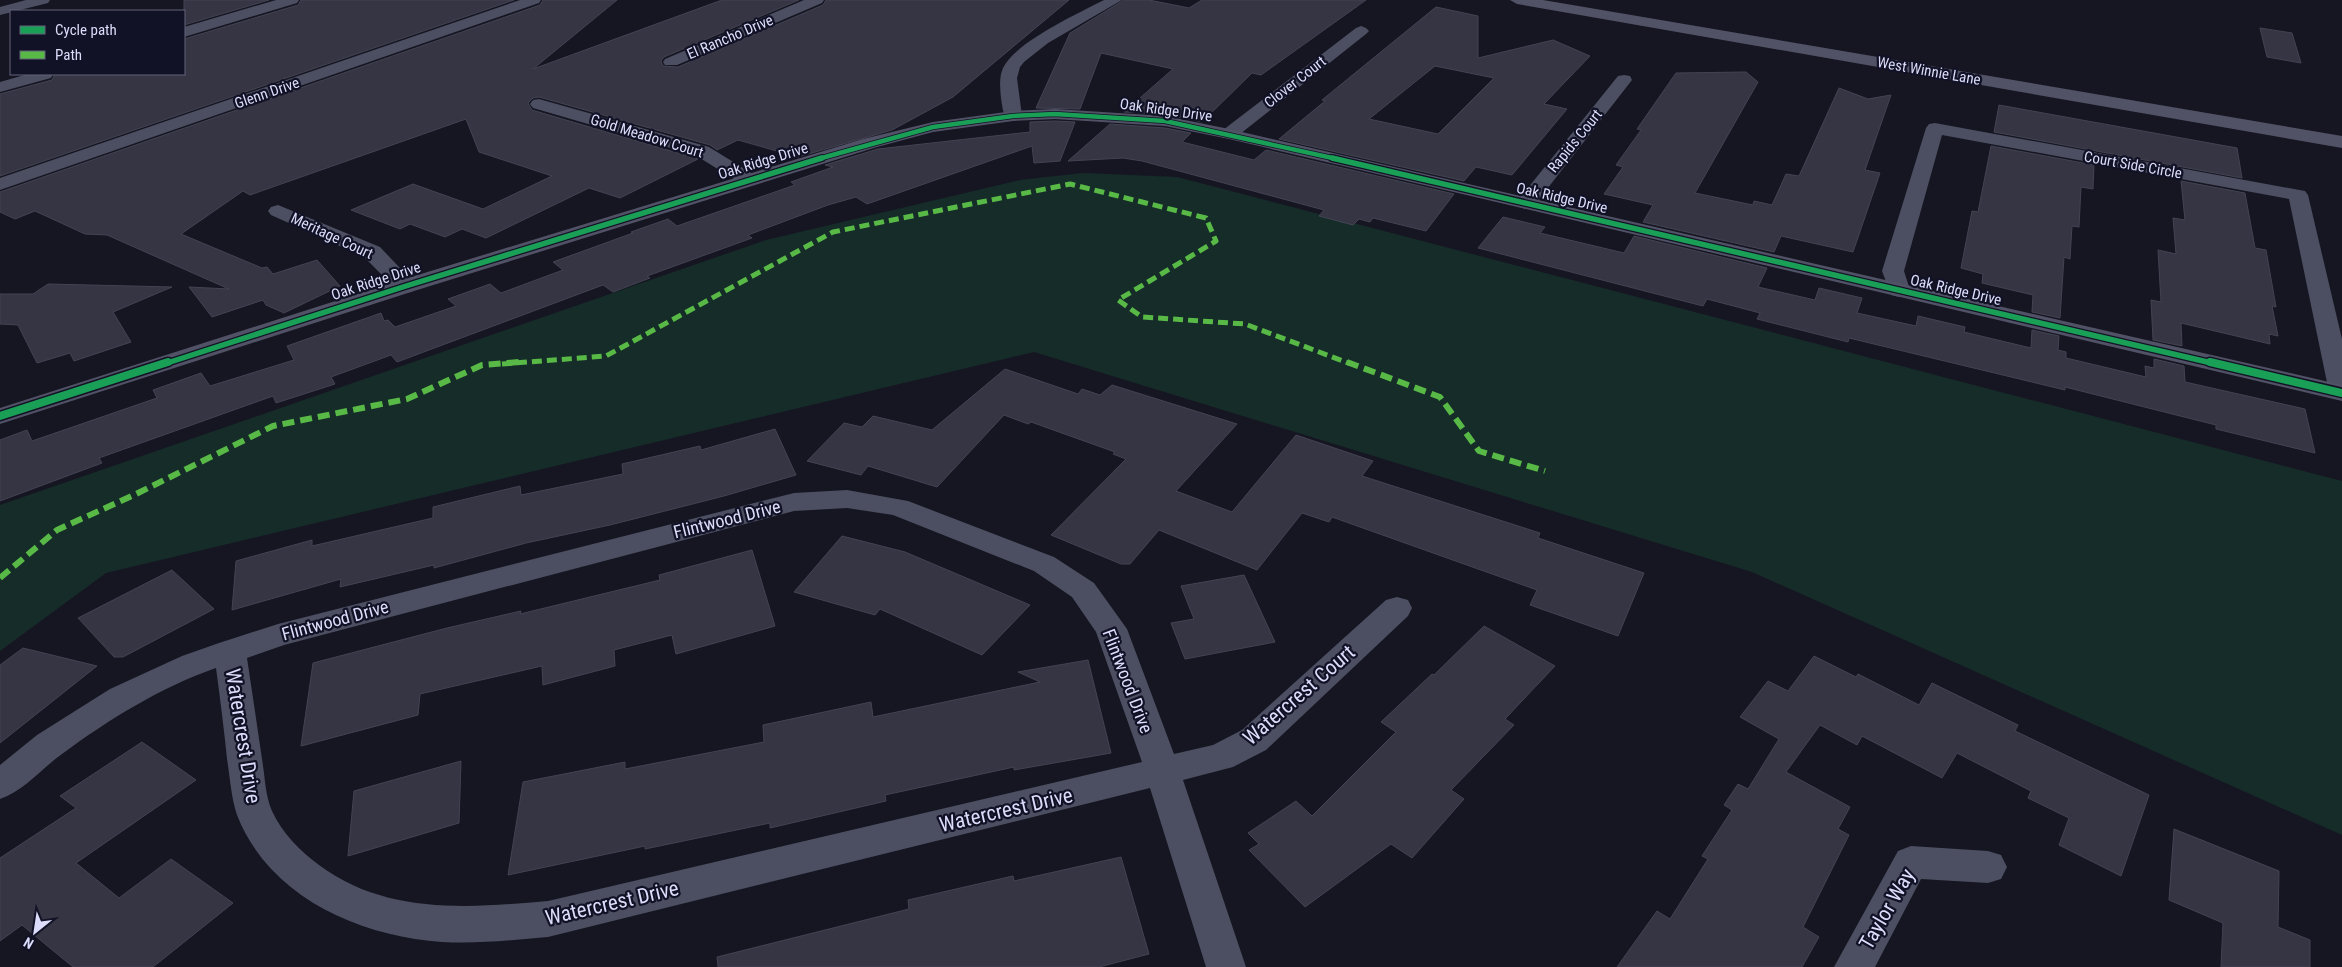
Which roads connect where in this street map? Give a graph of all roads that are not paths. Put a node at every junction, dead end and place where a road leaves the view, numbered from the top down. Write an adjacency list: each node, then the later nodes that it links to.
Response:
1 (43, 0): 7 (street)
2 (292, 0): 9 (street)
3 (534, 0): 19 (street, Glenn Drive)
4 (818, 0): 10 (street, El Rancho Drive)
5 (1115, 0): 15 (street)
6 (1517, 0): 17 (street, West Winnie Lane)
7 (0, 11)
8 (1361, 31): 16 (street, Clover Court)
9 (185, 32)
10 (671, 62)
11 (42, 75): 13 (street)
12 (1624, 80): 20 (street, Rapids Court)
13 (0, 87)
14 (539, 104): 18 (street, Gold Meadow Court)
15 (1013, 116): 16 (street, Oak Ridge Drive); 18 (street, Oak Ridge Drive)
16 (1229, 134): 20 (street, Oak Ridge Drive)
17 (2342, 142)
18 (749, 180): 22 (street, Oak Ridge Drive)
19 (0, 184)
20 (1526, 203): 23 (street, Oak Ridge Drive)
21 (278, 211): 22 (street, Meritage Court)
22 (406, 286): 25 (street, Oak Ridge Drive)
23 (1899, 290): 24 (street, Oak Ridge Drive); 24 (street, Court Side Circle)
24 (2342, 393)
25 (0, 416)
26 (1397, 608): 28 (street, Watercrest Court)
27 (230, 651): 28 (street, Flintwood Drive); 28 (street, Watercrest Drive); 29 (street, Flintwood Drive)
28 (1163, 772): 31 (street, Flintwood Drive)
29 (0, 785)
30 (1988, 866): 32 (street, Taylor Way)
31 (1226, 967)
32 (1854, 967)

